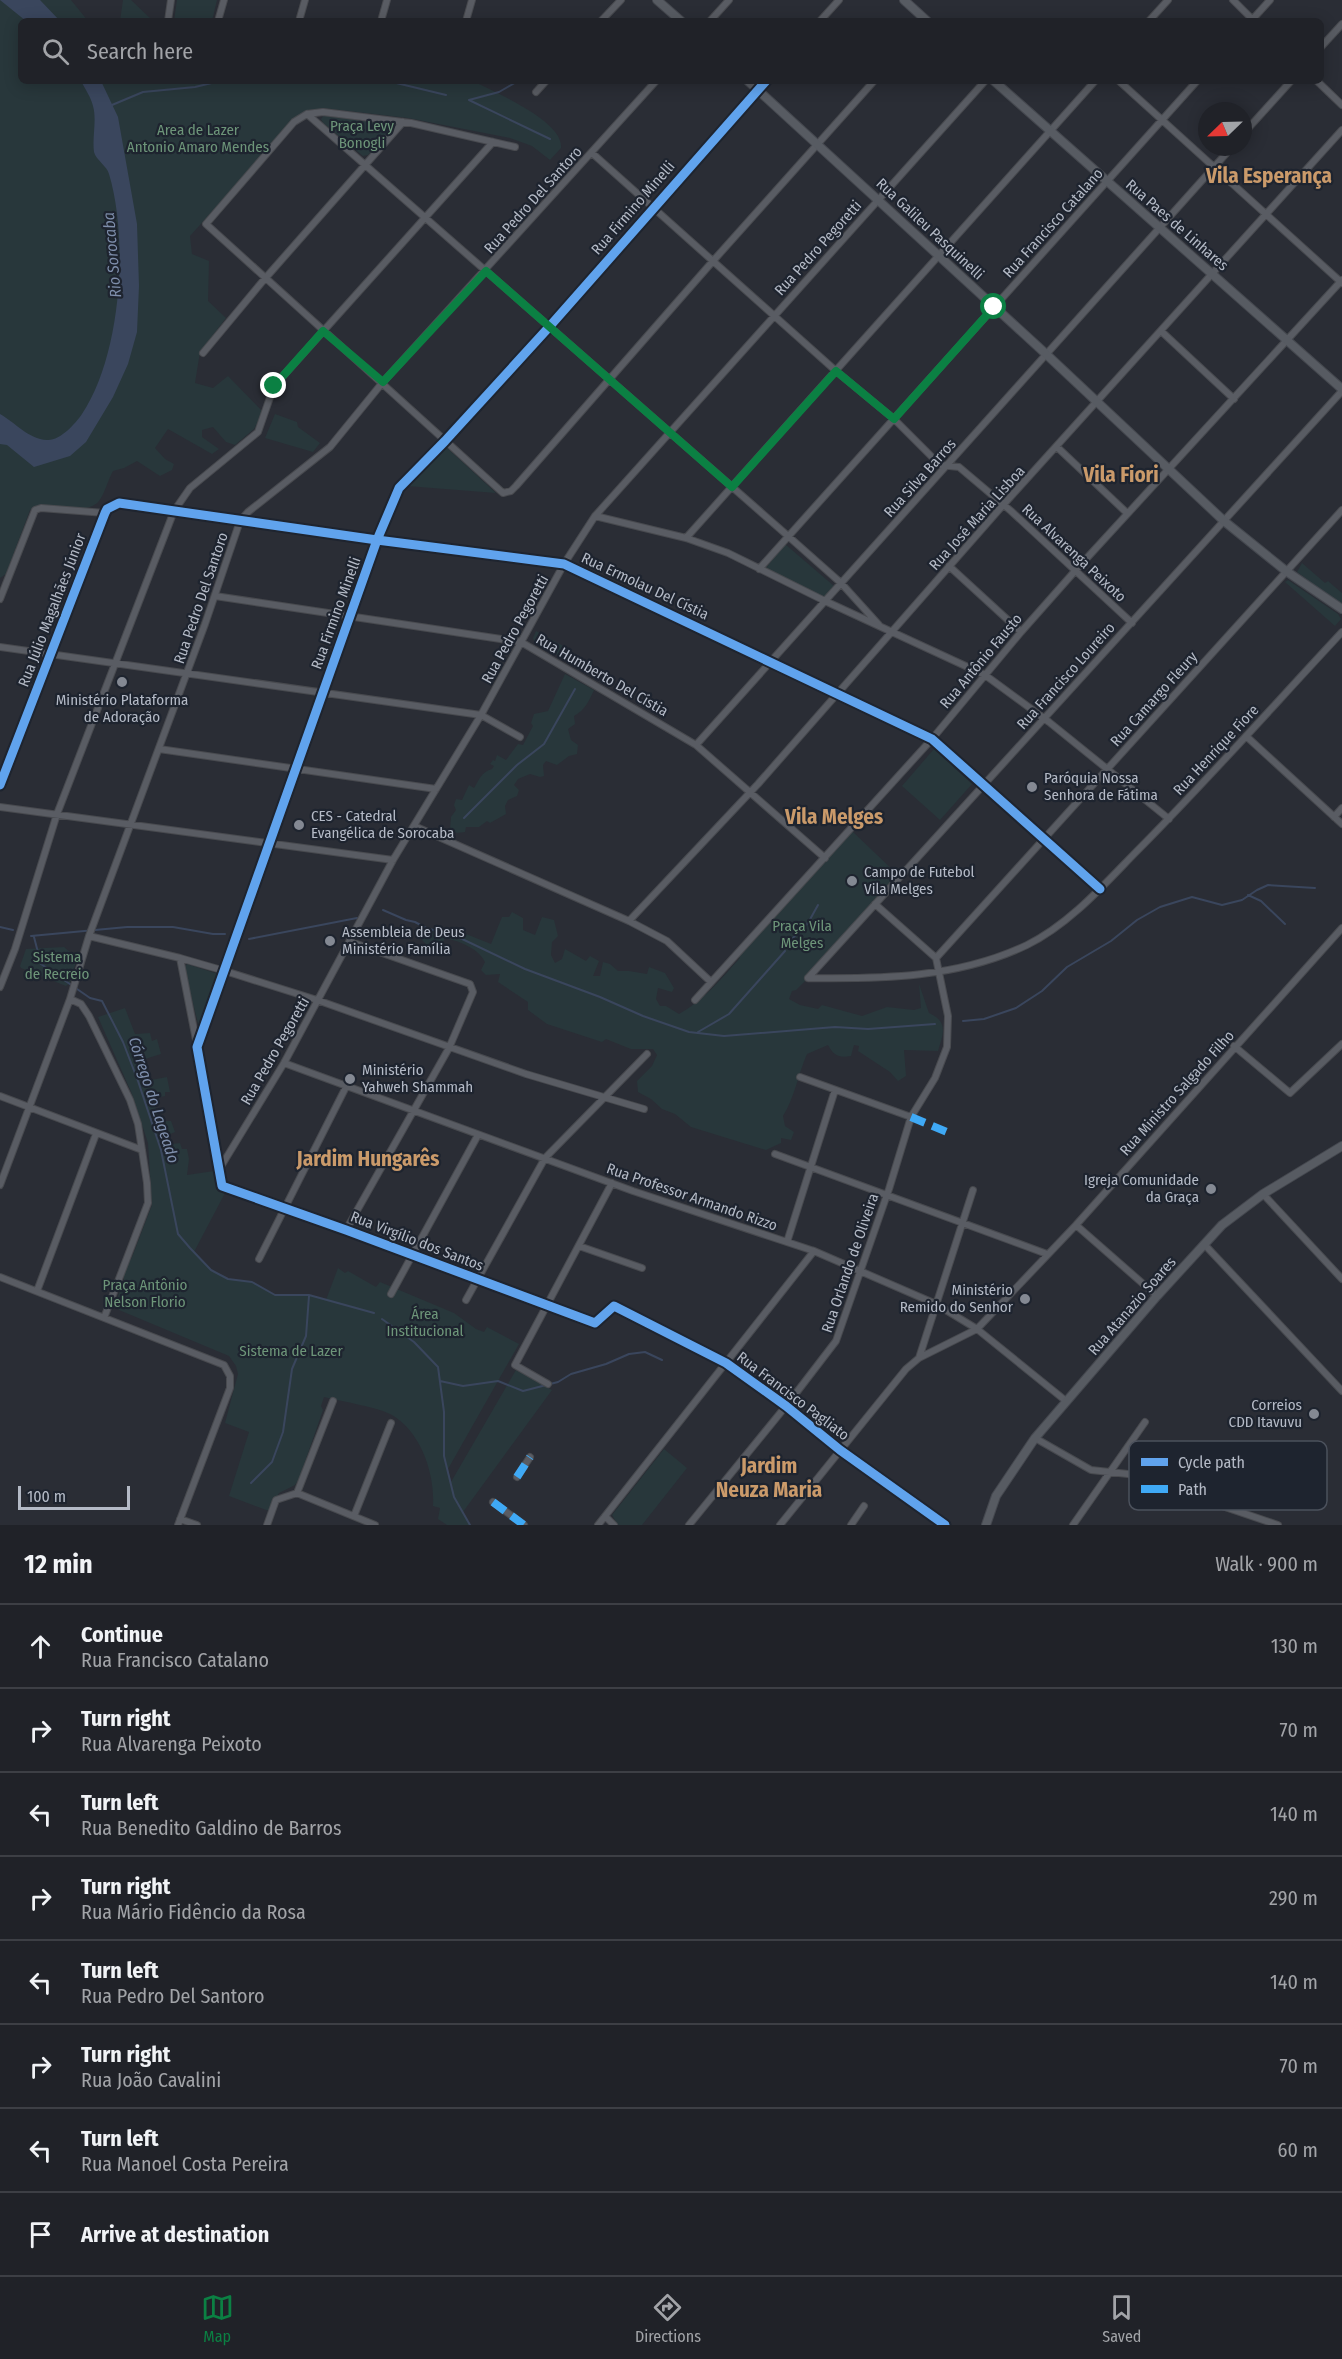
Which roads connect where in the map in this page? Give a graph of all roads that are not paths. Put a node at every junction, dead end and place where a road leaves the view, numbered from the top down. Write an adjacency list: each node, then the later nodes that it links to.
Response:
1 (171, 0): 14 (street)
2 (224, 0): 15 (street)
3 (305, 0): 16 (street)
4 (387, 0): 17 (street)
5 (472, 0): 18 (street)
6 (621, 0): 19 (street)
7 (657, 0): 20 (street)
8 (729, 0): 21 (street)
9 (839, 0): 22 (street)
10 (903, 0): 23 (street)
11 (1168, 0): 24 (street)
12 (1233, 0): 25 (street)
13 (1270, 0): 26 (street)
14 (168, 18)
15 (219, 18)
16 (300, 18)
17 (382, 18)
18 (467, 18)
19 (605, 18)
20 (678, 18)
21 (713, 18)
22 (823, 18)
23 (924, 18)
24 (1152, 18)
25 (1250, 18)
26 (1254, 18)
27 (1342, 24): 28 (street)
28 (1324, 45)
29 (543, 84): 42 (street)
30 (653, 84): 53 (street, Rua Pedro Del Santoro)
31 (751, 84): 41 (street, Rua Galileu Pasquinelli)
32 (763, 84): 41 (street, Rua Firmino Minelli)
33 (871, 84): 51 (street)
34 (982, 84): 58 (street, Rua Pedro Pegoretti)
35 (997, 84): 49 (street, Rua Paes de Linhares)
36 (1092, 84): 49 (street)
37 (1122, 84): 45 (street)
38 (1194, 84): 45 (street, Rua Francisco Catalano)
39 (1288, 84): 47 (street)
40 (1320, 84): 43 (street)
41 (758, 90): 51 (street, Rua Galileu Pasquinelli); 59 (street, Rua Firmino Minelli)
42 (536, 92)
43 (1342, 105)
44 (307, 114): 46 (street); 55 (street); 67 (street)
45 (1162, 120): 56 (street); 57 (street, Rua Francisco Catalano)
46 (403, 122): 50 (street); 55 (street)
47 (1252, 124)
48 (1342, 130): 60 (street, Rua José Maria Lisboa)
49 (1050, 131): 57 (street, Rua Paes de Linhares); 63 (street)
50 (493, 142): 52 (street); 61 (street)
51 (817, 143): 58 (street, Rua Galileu Pasquinelli); 64 (street)
52 (515, 147)
53 (592, 153): 59 (street, Rua Alvarenga Peixoto); 65 (street, Rua Pedro Del Santoro)
54 (1224, 156): 56 (street, Rua Silva Barros)
55 (366, 164): 61 (street); 67 (street)
56 (1214, 167): 60 (street); 62 (street, Rua Silva Barros)
57 (1108, 181): 62 (street, Rua Paes de Linhares); 69 (street, Rua Francisco Catalano)
58 (878, 199): 63 (street, Rua Galileu Pasquinelli); 70 (street, Rua Pedro Pegoretti)
59 (653, 207): 64 (street, Rua Alvarenga Peixoto); 71 (street, Rua Firmino Minelli)
60 (1265, 213): 66 (street, Rua José Maria Lisboa); 68 (street)
61 (426, 217): 65 (street); 72 (street)
62 (1160, 227): 66 (street, Rua Paes de Linhares); 76 (street, Rua Silva Barros)
63 (939, 256): 69 (street, Rua Galileu Pasquinelli); 77 (street)
64 (713, 261): 70 (street, Rua Alvarenga Peixoto); 78 (street)
65 (486, 271): 71 (street); 79 (street, Rua Pedro Del Santoro)
66 (1212, 273): 73 (street, Rua José Maria Lisboa); 74 (street, Rua Paes de Linhares)
67 (265, 279): 72 (street); 75 (street)
68 (1342, 281): 74 (street, Rua Antônio Fausto)
69 (994, 307): 76 (street, Rua Galileu Pasquinelli); 83 (street, Rua Francisco Catalano)
70 (774, 315): 77 (street, Rua Alvarenga Peixoto); 84 (street, Rua Pedro Pegoretti)
71 (549, 326): 78 (street); 85 (street, Rua Firmino Minelli)
72 (323, 331): 79 (street); 92 (street)
73 (1161, 331): 81 (street); 82 (street, Rua José Maria Lisboa)
74 (1288, 340): 80 (street, Rua Paes de Linhares); 81 (street, Rua Antônio Fausto)
75 (203, 353)
76 (1046, 354): 82 (street, Rua Galileu Pasquinelli); 87 (street, Rua Silva Barros)
77 (836, 371): 83 (street, Rua Alvarenga Peixoto); 89 (street)
78 (610, 379): 84 (street); 85 (street)
79 (383, 382): 85 (street); 96 (street, Rua Pedro Del Santoro)
80 (1342, 390): 97 (street, Rua Francisco Loureiro)
81 (1234, 399): 88 (street, Rua Antônio Fausto)
82 (1097, 402): 86 (street, Rua José Maria Lisboa); 88 (street, Rua Galileu Pasquinelli)
83 (894, 419): 87 (street, Rua Alvarenga Peixoto); 98 (street, Rua Francisco Catalano)
84 (670, 432): 89 (street); 95 (street, Rua Pedro Pegoretti)
85 (445, 441): 100 (street, Rua Firmino Minelli)
86 (1058, 447): 90 (street, Rua José Maria Lisboa); 94 (street)
87 (948, 466): 90 (street, Rua Alvarenga Peixoto); 106 (street, Rua Silva Barros)
88 (1170, 469): 94 (street, Rua Antônio Fausto); 97 (street, Rua Galileu Pasquinelli)
89 (732, 487): 98 (street); 99 (street)
90 (1004, 504): 102 (street, Rua José Maria Lisboa); 104 (street, Rua Alvarenga Peixoto)
91 (1342, 510): 105 (street, Rua Camargo Fleury)
92 (174, 511): 93 (street, Rua Ermolau Del Cístia); 96 (street, Rua Ermolau Del Cístia); 122 (street)
93 (105, 513): 107 (street, Rua Ermolau Del Cístia); 120 (street, Rua Júlio Magalhães Júnior)
94 (1127, 513): 104 (street, Rua Antônio Fausto)
95 (595, 516): 99 (street); 101 (street, Rua Pedro Pegoretti)
96 (240, 521): 100 (street, Rua Ermolau Del Cístia); 108 (street, Rua Pedro Del Santoro)
97 (1224, 521): 105 (street, Rua Galileu Pasquinelli); 113 (street, Rua Francisco Loureiro)
98 (788, 536): 103 (street, Rua Francisco Catalano); 106 (street)
99 (686, 538): 103 (street)
100 (377, 540): 101 (street, Rua Ermolau Del Cístia); 112 (street, Rua Firmino Minelli)
101 (564, 564): 118 (street, Rua Pedro Pegoretti); 121 (street, Rua Ermolau Del Cístia)
102 (949, 566): 115 (street, Rua José Maria Lisboa); 116 (street)
103 (759, 569): 110 (street)
104 (1075, 571): 113 (street, Rua Alvarenga Peixoto); 116 (street, Rua Antônio Fausto)
105 (1286, 571): 111 (street, Rua Galileu Pasquinelli); 135 (street, Rua Camargo Fleury)
106 (841, 584): 110 (street, Rua Silva Barros); 114 (street)
107 (2, 588): 109 (street)
108 (215, 596): 112 (street, Rua Humberto Del Cístia); 123 (street, Rua Pedro Del Santoro)
109 (0, 599)
110 (825, 601): 114 (street); 121 (street, Rua Silva Barros)
111 (1342, 609)
112 (352, 616): 118 (street, Rua Humberto Del Cístia); 125 (street, Rua Firmino Minelli)
113 (1132, 622): 128 (street, Rua Francisco Loureiro)
114 (879, 625): 115 (street)
115 (892, 631): 124 (street); 126 (street, Rua José Maria Lisboa)
116 (1021, 632): 124 (street, Rua Antônio Fausto)
117 (1342, 632): 129 (street, Rua Henrique Fiore)
118 (521, 642): 127 (street, Rua Pedro Pegoretti); 132 (street, Rua Humberto Del Cístia)
119 (0, 647): 120 (street)
120 (51, 654): 122 (street); 137 (street, Rua Júlio Magalhães Júnior)
121 (771, 662): 126 (street, Rua Ermolau Del Cístia); 132 (street, Rua Silva Barros)
122 (115, 663): 123 (street); 142 (street)
123 (187, 673): 125 (street); 133 (street, Rua Pedro Del Santoro)
124 (985, 675): 128 (street); 131 (street, Rua Antônio Fausto)
125 (324, 692): 127 (street); 134 (street, Rua Firmino Minelli)
126 (837, 696): 131 (street, Rua Ermolau Del Cístia); 139 (street, Rua José Maria Lisboa)
127 (481, 715): 130 (street); 138 (street, Rua Pedro Pegoretti)
128 (1045, 718): 135 (street); 136 (street, Rua Francisco Loureiro)
129 (1246, 736): 143 (street); 144 (street, Rua Henrique Fiore)
130 (520, 737)
131 (932, 740): 136 (street, Rua Ermolau Del Cístia); 150 (street, Rua Antônio Fausto)
132 (696, 745): 139 (street, Rua Humberto Del Cístia)
133 (159, 749): 134 (street); 145 (street, Rua Pedro Del Santoro)
134 (296, 769): 138 (street); 149 (street, Rua Firmino Minelli)
135 (1107, 769): 144 (street); 148 (street, Rua Camargo Fleury)
136 (984, 784): 148 (street, Rua Ermolau Del Cístia); 153 (street, Rua Francisco Loureiro)
137 (0, 785)
138 (436, 789): 147 (street, Rua Pedro Pegoretti)
139 (752, 791): 150 (street, Rua Humberto Del Cístia); 154 (street, Rua José Maria Lisboa)
140 (0, 807): 142 (street)
141 (1342, 808): 143 (street)
142 (57, 814): 145 (street); 164 (street)
143 (1334, 817): 146 (street)
144 (1169, 819): 152 (street, Rua Henrique Fiore)
145 (131, 824): 149 (street); 156 (street, Rua Pedro Del Santoro)
146 (1342, 824)
147 (414, 826): 151 (street, Rua Pedro Pegoretti); 154 (street)
148 (1044, 839): 152 (street, Rua Ermolau Del Cístia); 159 (street, Rua Camargo Fleury)
149 (269, 843): 151 (street); 160 (street, Rua Firmino Minelli)
150 (825, 858): 163 (street, Rua Antônio Fausto)
151 (393, 860): 157 (street, Rua Pedro Pegoretti)
152 (1100, 889): 161 (street, Rua Henrique Fiore)
153 (875, 904): 159 (street); 162 (street, Rua Francisco Loureiro)
154 (629, 921): 163 (street)
155 (1342, 928): 170 (street, Rua Ministro Salgado Filho)
156 (89, 936): 158 (street); 165 (street, Rua Pedro Del Santoro)
157 (351, 942): 166 (street, Rua Pedro Pegoretti); 171 (street)
158 (180, 958): 160 (street); 169 (street)
159 (936, 958): 161 (street)
160 (225, 971): 166 (street); 169 (street, Rua Firmino Minelli)
161 (938, 972): 162 (street, Rua Henrique Fiore); 182 (street, Rua Orlando de Oliveira)
162 (808, 978)
163 (711, 982): 167 (street, Rua Antônio Fausto)
164 (0, 987)
165 (70, 999): 179 (street, Rua Pedro Del Santoro); 186 (street)
166 (317, 1000): 171 (street); 173 (street, Rua Pedro Pegoretti)
167 (695, 1000)
168 (1342, 1044): 170 (street)
169 (197, 1047): 190 (street)
170 (1234, 1047): 198 (street, Rua Ministro Salgado Filho)
171 (449, 1048): 178 (street); 181 (street)
172 (646, 1054): 178 (street)
173 (284, 1063): 175 (street, Rua Professor Armando Rizzo); 190 (street, Rua Pedro Pegoretti)
174 (800, 1077): 176 (street)
175 (347, 1086): 181 (street, Rua Professor Armando Rizzo); 196 (street)
176 (835, 1090): 182 (street); 189 (street)
177 (0, 1096): 179 (street)
178 (605, 1097): 180 (street); 188 (street)
179 (30, 1107): 183 (street); 192 (street, Rua Pedro Del Santoro)
180 (644, 1109)
181 (415, 1110): 184 (street, Rua Professor Armando Rizzo); 199 (street)
182 (911, 1117): 195 (street, Rua Orlando de Oliveira)
183 (96, 1134): 186 (street); 212 (street)
184 (478, 1136): 188 (street, Rua Professor Armando Rizzo); 205 (street)
185 (1342, 1146): 194 (street, Rua Atanazio Soares)
186 (142, 1150): 219 (street)
187 (775, 1154): 189 (street)
188 (545, 1158): 191 (street, Rua Professor Armando Rizzo); 211 (street)
189 (811, 1167): 195 (street); 200 (street)
190 (220, 1168): 196 (street, Rua Virgílio dos Santos)
191 (612, 1183): 200 (street, Rua Professor Armando Rizzo); 202 (street)
192 (0, 1185)
193 (973, 1190): 197 (street)
194 (1263, 1194): 201 (street, Rua Atanazio Soares); 210 (street)
195 (887, 1195): 197 (street); 208 (street, Rua Orlando de Oliveira)
196 (285, 1208): 199 (street, Rua Virgílio dos Santos); 206 (street)
197 (964, 1222): 204 (street); 216 (street)
198 (1076, 1225): 204 (street, Rua Ministro Salgado Filho); 214 (street)
199 (346, 1230): 205 (street, Rua Virgílio dos Santos)
200 (787, 1242): 203 (street, Rua Professor Armando Rizzo)
201 (1204, 1244): 214 (street, Rua Atanazio Soares); 224 (street)
202 (579, 1245): 207 (street); 217 (street)
203 (814, 1251): 208 (street, Rua Professor Armando Rizzo); 222 (street)
204 (1047, 1254): 220 (street, Rua Ministro Salgado Filho)
205 (412, 1255): 211 (street, Rua Virgílio dos Santos); 213 (street)
206 (259, 1259)
207 (642, 1268)
208 (860, 1271): 216 (street, Rua Professor Armando Rizzo); 227 (street, Rua Orlando de Oliveira)
209 (0, 1277): 212 (street)
210 (1342, 1279)
211 (477, 1280): 215 (street); 217 (street, Rua Virgílio dos Santos)
212 (37, 1291): 219 (street)
213 (391, 1294)
214 (1157, 1296): 226 (street, Rua Atanazio Soares)
215 (466, 1300)
216 (936, 1304): 220 (street, Rua Professor Armando Rizzo); 221 (street)
217 (546, 1306): 218 (street, Rua Virgílio dos Santos); 223 (street)
218 (614, 1306): 222 (street, Rua Francisco Pagliato)
219 (104, 1318): 245 (street)
220 (976, 1329): 221 (street, Rua Ministro Salgado Filho); 226 (street, Rua Professor Armando Rizzo)
221 (919, 1358): 233 (street, Rua Ministro Salgado Filho)
222 (726, 1363): 227 (street, Rua Francisco Pagliato); 243 (street)
223 (548, 1384)
224 (1342, 1390)
225 (333, 1401): 238 (street)
226 (1066, 1401): 230 (street, Rua Atanazio Soares)
227 (786, 1406): 233 (street, Rua Francisco Pagliato); 252 (street, Rua Orlando de Oliveira)
228 (1145, 1422): 231 (street)
229 (391, 1423): 242 (street)
230 (1035, 1438): 235 (street); 256 (street, Rua Atanazio Soares)
231 (1131, 1441)
232 (1129, 1444): 235 (street)
233 (840, 1450): 253 (street, Rua Ministro Salgado Filho); 255 (street, Rua Francisco Pagliato)
234 (530, 1457): 237 (street)
235 (1108, 1473): 236 (street); 257 (street)
236 (1129, 1474)
237 (517, 1477)
238 (297, 1493): 242 (street); 247 (street)
239 (493, 1502): 249 (street)
240 (864, 1506): 254 (street)
241 (1235, 1510): 244 (street)
242 (354, 1516): 248 (street)
243 (605, 1516): 250 (street); 251 (street)
244 (1259, 1518): 258 (street); 259 (street)
245 (179, 1522): 246 (street)
246 (196, 1525)
247 (267, 1525)
248 (375, 1525)
249 (524, 1525)
250 (598, 1525)
251 (614, 1525)
252 (689, 1525)
253 (780, 1525)
254 (851, 1525)
255 (945, 1525)
256 (986, 1525)
257 (1073, 1525)
258 (1255, 1525)
259 (1278, 1525)

